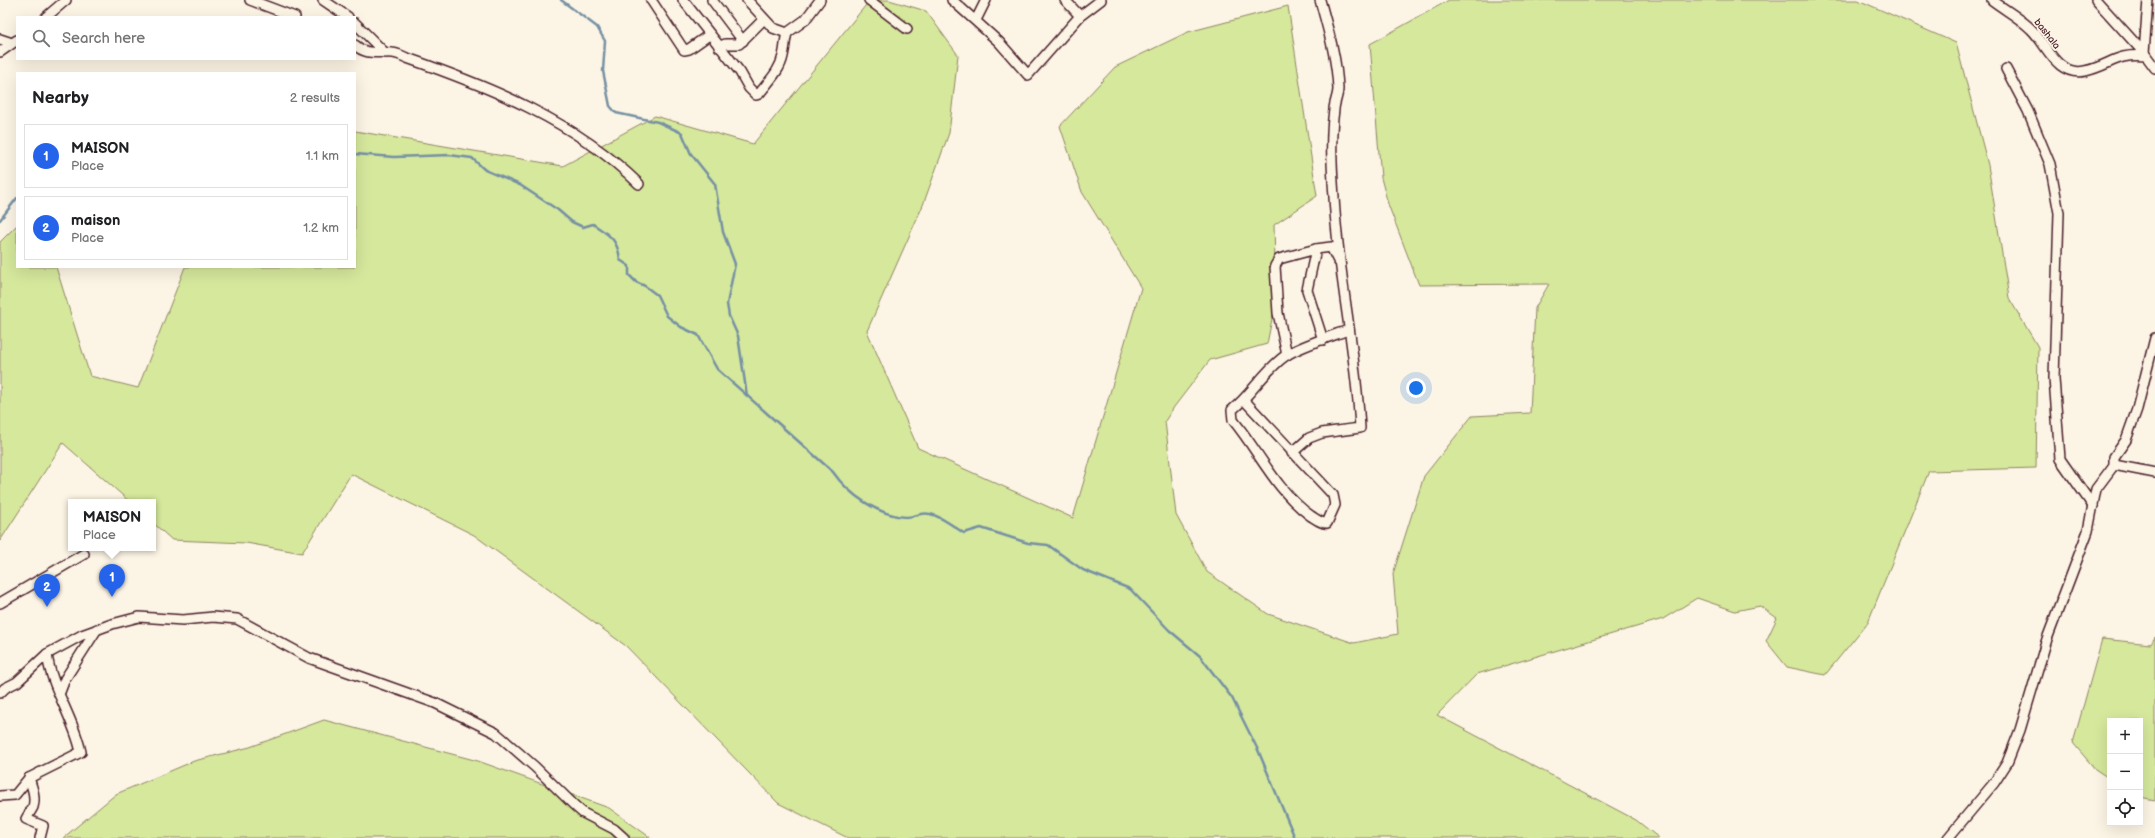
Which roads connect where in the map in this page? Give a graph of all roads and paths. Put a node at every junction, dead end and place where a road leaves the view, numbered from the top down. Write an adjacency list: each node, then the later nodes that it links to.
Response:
1 (66, 0): 18 (street)
2 (250, 0): 19 (street)
3 (323, 0): 20 (street)
4 (651, 0): 28 (street)
5 (683, 0): 28 (street)
6 (712, 0): 30 (street)
7 (747, 0): 23 (street)
8 (820, 0): 27 (street)
9 (869, 0): 26 (street)
10 (952, 0): 24 (street)
11 (986, 0): 24 (street)
12 (1065, 0): 21 (street)
13 (1101, 0): 21 (street)
14 (1320, 0): 41 (street)
15 (1992, 0): 36 (street, bashala)
16 (2096, 0): 36 (street)
17 (2148, 0): 22 (street)
18 (47, 16)
19 (291, 16)
20 (347, 16)
21 (1080, 16): 24 (street)
22 (2151, 17): 36 (street)
23 (764, 19): 27 (street); 30 (street)
24 (976, 20)
25 (356, 25): 35 (street)
26 (908, 29)
27 (787, 33): 33 (street)
28 (709, 35): 33 (street)
29 (0, 40): 31 (street)
30 (743, 41): 33 (street)
31 (14, 42): 34 (street)
32 (356, 46): 35 (street)
33 (720, 47)
34 (0, 52)
35 (385, 53): 39 (street)
36 (2145, 54): 37 (street)
37 (2155, 68)
38 (2006, 69): 50 (street)
39 (639, 184)
40 (1316, 250): 41 (street); 44 (street); 45 (street)
41 (1340, 264): 42 (street)
42 (1348, 330): 44 (street); 47 (street)
43 (2155, 338): 48 (street)
44 (1323, 340): 45 (street)
45 (1287, 355): 46 (street)
46 (1244, 400): 47 (street); 47 (street)
47 (1292, 453)
48 (2114, 465): 49 (street); 50 (street)
49 (2155, 473)
50 (2093, 506): 61 (street)
51 (84, 554): 52 (street)
52 (0, 603)
53 (97, 629): 54 (street); 55 (street); 60 (street)
54 (47, 654): 55 (street); 56 (street)
55 (60, 692): 57 (street)
56 (0, 693)
57 (29, 778): 58 (street); 59 (street)
58 (0, 796)
59 (40, 838)
60 (624, 838)
61 (1948, 838)

